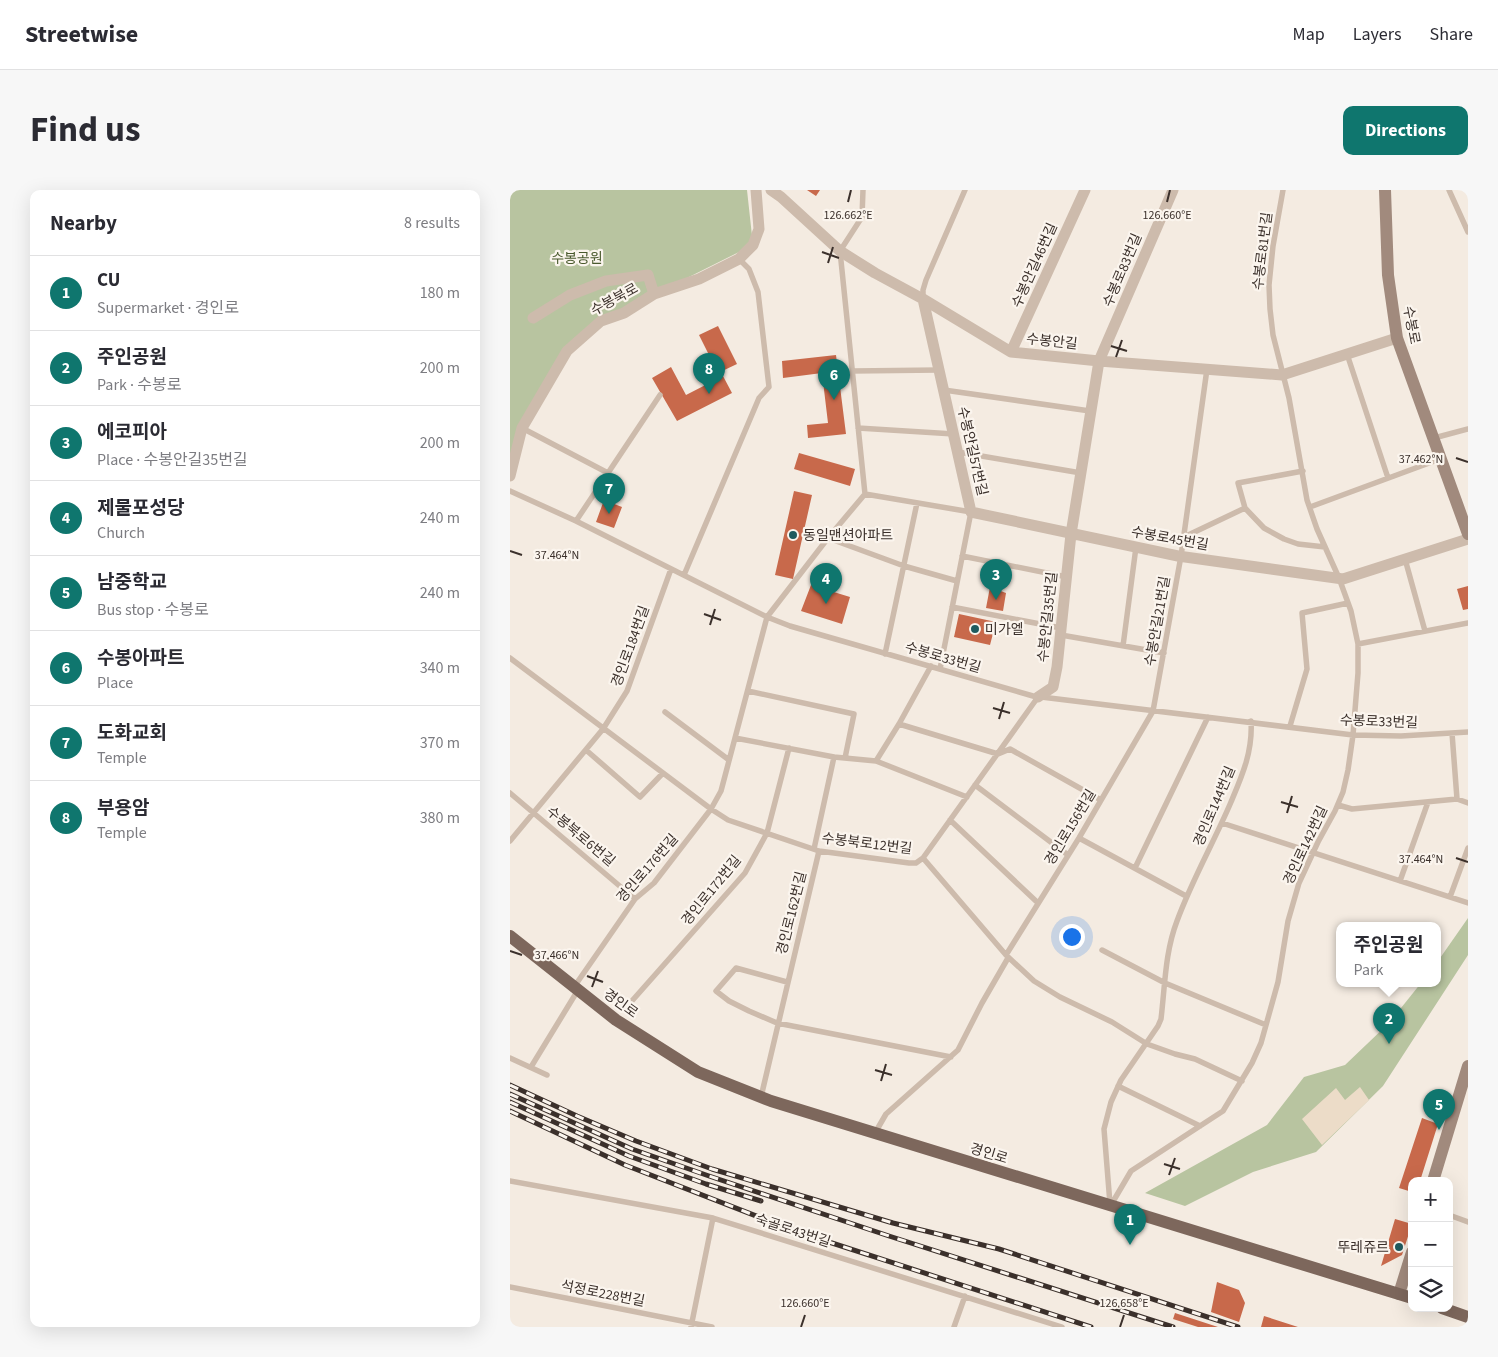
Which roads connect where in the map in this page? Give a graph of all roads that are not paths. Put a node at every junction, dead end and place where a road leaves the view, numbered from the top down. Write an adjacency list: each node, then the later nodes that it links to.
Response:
1 (756, 190): 12 (street, 수봉북로)
2 (772, 190): 11 (street, 수봉안길)
3 (863, 190): 11 (lane)
4 (965, 190): 14 (lane)
5 (1085, 190): 17 (street, 수봉안길46번길)
6 (1173, 190): 19 (street, 수봉로83번길)
7 (1283, 190): 23 (lane, 수봉로81번길)
8 (1385, 190): 16 (street, 수봉로)
9 (1449, 190): 10 (lane)
10 (1468, 232)
11 (840, 251): 14 (street, 수봉안길); 22 (lane)
12 (739, 259): 13 (street, 수봉북로); 58 (lane)
13 (654, 294): 15 (street); 27 (street, 수봉북로)
14 (924, 299): 17 (street, 수봉안길); 21 (street, 수봉안길57번길)
15 (533, 318)
16 (1396, 338): 18 (street, 수봉안길); 31 (street, 수봉로)
17 (1011, 352): 19 (street, 수봉안길)
18 (1347, 354): 23 (street, 수봉안길); 38 (lane)
19 (1098, 361): 20 (street, 수봉안길); 26 (street, 수봉안길35번길)
20 (1207, 369): 23 (street, 수봉안길); 48 (lane, 수봉안길21번길)
21 (939, 370): 22 (lane); 24 (street, 수봉안길57번길)
22 (852, 371): 28 (lane)
23 (1282, 375): 34 (lane, 수봉로81번길)
24 (944, 390): 26 (lane); 30 (street, 수봉안길57번길)
25 (660, 395): 35 (lane)
26 (1090, 411): 36 (street, 수봉안길35번길)
27 (522, 428): 35 (lane); 37 (street, 수봉북로)
28 (858, 428): 30 (lane); 40 (lane)
29 (1468, 429): 31 (lane)
30 (954, 434): 32 (street, 수봉안길57번길)
31 (1433, 438): 33 (street, 수봉로)
32 (958, 452): 36 (lane); 44 (street, 수봉안길57번길)
33 (1440, 459): 38 (lane); 47 (street, 수봉로)
34 (1303, 471): 42 (lane, 수봉로81번길); 43 (lane)
35 (608, 473): 45 (lane)
36 (1080, 473): 46 (street, 수봉안길35번길)
37 (510, 476)
38 (1388, 478): 42 (lane)
39 (510, 491): 45 (lane, 수봉로33번길)
40 (865, 494): 41 (lane, 수봉로45번길); 49 (lane)
41 (917, 502): 44 (lane, 수봉로45번길); 56 (lane)
42 (1310, 507): 52 (lane, 수봉로81번길)
43 (1245, 508): 48 (lane); 52 (lane)
44 (971, 512): 46 (street, 수봉로45번길); 53 (lane, 수봉안길57번길)
45 (576, 521): 57 (lane, 수봉로33번길)
46 (1071, 534): 51 (street, 수봉로45번길); 59 (street, 수봉안길35번길)
47 (1468, 534)
48 (1184, 537): 54 (lane, 수봉안길21번길)
49 (828, 538): 56 (lane); 64 (lane)
50 (1468, 539): 55 (street, 수봉로45번길)
51 (1136, 547): 54 (street, 수봉로45번길); 69 (lane)
52 (1325, 547): 60 (lane, 경인로142번길)
53 (962, 556): 59 (lane); 61 (lane, 수봉안길57번길)
54 (1181, 556): 60 (street, 수봉로45번길); 70 (lane, 수봉안길21번길)
55 (1405, 559): 60 (street, 수봉로45번길); 66 (lane)
56 (904, 566): 61 (lane); 71 (lane)
57 (671, 569): 58 (lane, 수봉로33번길); 83 (lane, 경인로184번길)
58 (684, 576): 64 (lane, 수봉로33번길)
59 (1067, 577): 67 (street, 수봉안길35번길)
60 (1339, 578): 62 (lane, 경인로142번길)
61 (957, 580): 63 (lane, 수봉안길57번길)
62 (1348, 603): 68 (lane, 경인로142번길); 82 (lane)
63 (952, 607): 67 (lane); 74 (lane, 수봉안길57번길)
64 (767, 617): 71 (lane, 수봉로33번길); 75 (lane, 경인로176번길)
65 (1468, 623): 66 (lane)
66 (1425, 631): 68 (lane)
67 (1061, 632): 69 (lane); 76 (street, 수봉안길35번길)
68 (1358, 644): 86 (lane, 경인로142번길)
69 (1123, 646): 70 (lane)
70 (1164, 653): 77 (lane, 수봉안길21번길)
71 (885, 654): 73 (lane, 수봉로33번길)
72 (510, 658): 83 (lane, 수봉북로12번길)
73 (931, 666): 74 (lane, 수봉로33번길); 81 (lane)
74 (940, 670): 76 (lane, 수봉로33번길)
75 (748, 691): 87 (lane, 경인로176번길); 92 (lane)
76 (1038, 697): 77 (lane, 수봉로33번길); 90 (lane, 수봉안길35번길)
77 (1153, 711): 79 (lane, 수봉로33번길); 100 (lane, 경인로156번길)
78 (665, 712): 93 (lane)
79 (1208, 717): 80 (lane, 수봉로33번길); 116 (lane)
80 (1251, 721): 82 (lane, 수봉로33번길); 107 (lane, 경인로144번길)
81 (899, 724): 90 (lane); 94 (lane)
82 (1290, 726): 86 (lane, 수봉로33번길)
83 (603, 730): 89 (lane, 경인로184번길); 95 (lane, 수봉북로12번길)
84 (1468, 732): 85 (lane, 수봉로33번길)
85 (1452, 733): 86 (lane, 수봉로33번길); 99 (lane)
86 (1353, 734): 103 (lane, 경인로142번길)
87 (735, 738): 88 (lane); 93 (lane, 경인로176번길)
88 (789, 748): 91 (lane); 108 (lane, 경인로172번길)
89 (586, 750): 95 (lane); 105 (lane, 경인로184번길)
90 (998, 754): 96 (lane, 수봉안길35번길); 100 (lane)
91 (834, 757): 92 (lane); 112 (lane, 경인로162번길)
92 (845, 758): 94 (lane)
93 (729, 760): 104 (lane, 경인로176번길)
94 (876, 761): 98 (lane)
95 (662, 773): 104 (lane, 수봉북로12번길)
96 (975, 785): 98 (lane, 수봉안길35번길); 114 (lane)
97 (510, 793): 105 (lane, 수봉북로6번길)
98 (967, 797): 106 (lane, 수봉안길35번길)
99 (1457, 799): 101 (lane); 102 (lane)
100 (1101, 800): 109 (lane, 경인로156번길)
101 (1428, 802): 103 (lane); 117 (lane)
102 (1468, 803)
103 (1338, 805): 113 (lane, 경인로142번길)
104 (711, 809): 108 (lane, 수봉북로12번길); 120 (lane, 경인로176번길)
105 (534, 813): 110 (lane, 경인로184번길); 120 (lane, 수봉북로6번길)
106 (950, 820): 115 (lane, 수봉안길35번길); 121 (lane)
107 (1222, 822): 113 (lane); 118 (lane, 경인로144번길)
108 (766, 833): 112 (lane, 수봉북로12번길); 129 (lane, 경인로172번길)
109 (1079, 838): 114 (lane, 경인로156번길); 116 (lane)
110 (510, 841)
111 (1468, 848): 119 (lane)
112 (816, 850): 115 (lane, 수봉북로12번길); 126 (lane, 경인로162번길)
113 (1313, 852): 117 (lane); 131 (lane, 경인로142번길)
114 (1068, 855): 121 (lane, 경인로156번길)
115 (923, 858): 125 (lane, 수봉북로12번길)
116 (1135, 868): 118 (lane)
117 (1400, 881): 119 (lane)
118 (1186, 896): 127 (lane, 경인로144번길)
119 (1450, 897): 122 (lane)
120 (635, 898): 128 (lane, 경인로176번길)
121 (1038, 903): 125 (lane, 경인로156번길)
122 (1468, 903)
123 (510, 936): 128 (main road, 경인로)
124 (1102, 950): 127 (lane)
125 (1007, 956): 132 (lane, 수봉북로12번길); 133 (lane, 경인로156번길)
126 (787, 982): 130 (lane, 경인로162번길); 130 (lane)
127 (1165, 983): 131 (lane); 132 (lane, 경인로144번길)
128 (576, 988): 136 (lane); 140 (main road, 경인로)
129 (631, 1002)
130 (777, 1022): 133 (lane); 140 (lane, 경인로162번길)
131 (1266, 1025): 138 (lane, 경인로142번길)
132 (1146, 1044): 138 (lane); 139 (lane, 경인로144번길)
133 (951, 1057): 142 (lane, 경인로156번길)
134 (510, 1058): 136 (lane)
135 (1468, 1066): 143 (street)
136 (531, 1068): 137 (lane)
137 (547, 1075)
138 (1242, 1081): 141 (lane, 경인로142번길)
139 (1118, 1086): 141 (lane); 145 (lane, 경인로144번길)
140 (761, 1097): 142 (main road, 경인로)
141 (1200, 1126): 145 (lane, 경인로142번길)
142 (875, 1133): 145 (main road, 경인로)
143 (1434, 1177)
144 (510, 1181): 147 (lane, 숙골로43번길)
145 (1110, 1206): 151 (main road, 경인로)
146 (1453, 1216): 148 (lane)
147 (713, 1218): 152 (lane, 숙골로43번길); 156 (lane)
148 (1468, 1222)
149 (1408, 1265): 151 (street)
150 (510, 1287): 156 (lane, 석정로228번길)
151 (1399, 1294): 153 (main road, 경인로)
152 (966, 1296): 158 (lane); 159 (lane, 숙골로43번길)
153 (1408, 1297)
154 (1453, 1312): 155 (main road)
155 (1468, 1317)
156 (691, 1325): 157 (lane, 석정로228번길)
157 (712, 1327)
158 (954, 1327)
159 (1062, 1327)

